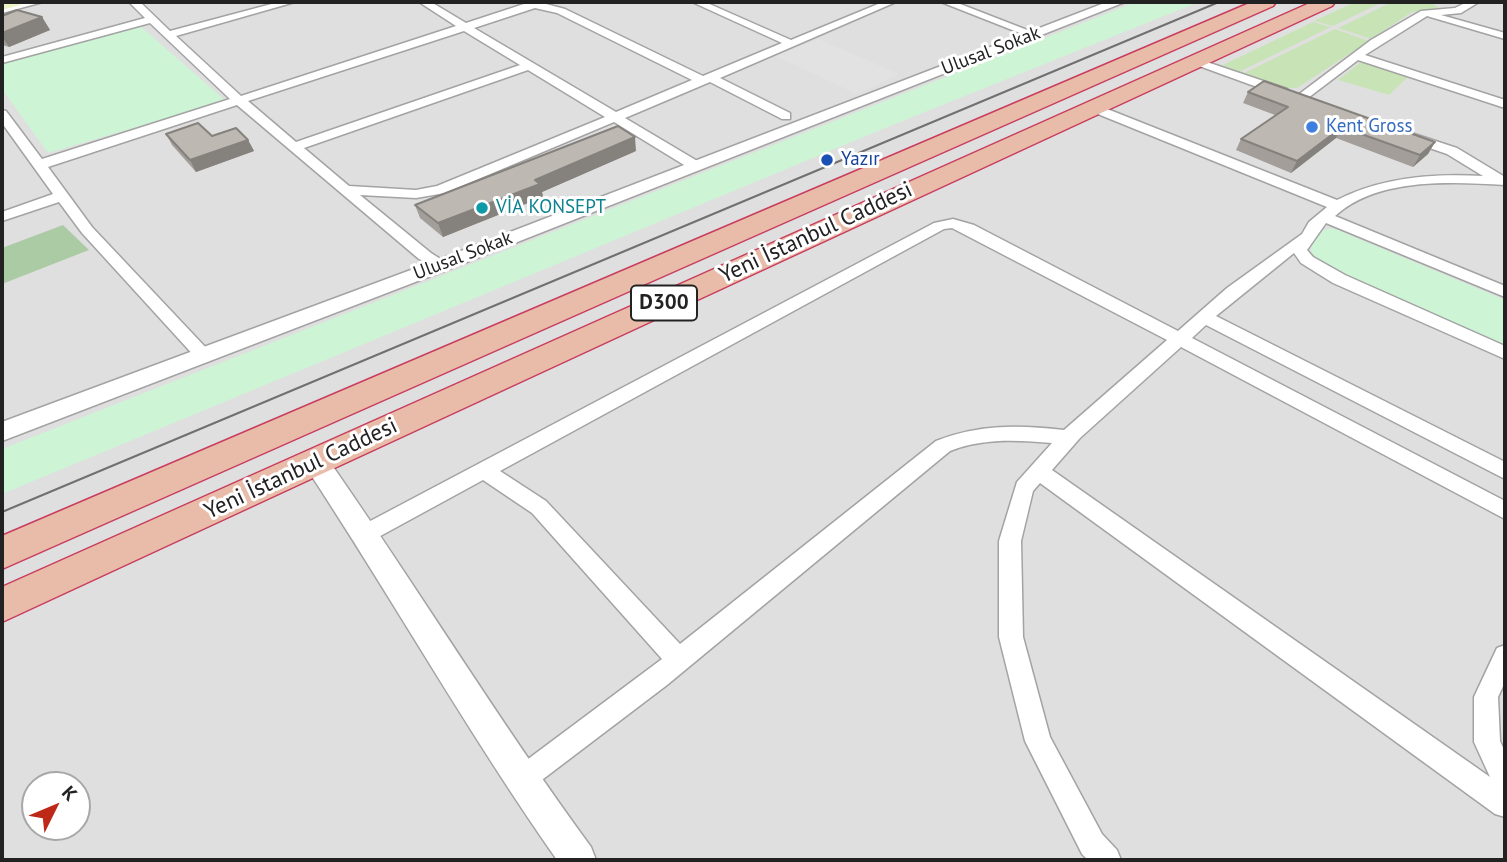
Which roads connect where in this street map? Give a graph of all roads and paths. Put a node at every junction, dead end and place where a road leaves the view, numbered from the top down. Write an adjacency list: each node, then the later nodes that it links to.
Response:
1 (15, 2): 14 (main road)
2 (38, 2): 14 (street)
3 (134, 2): 17 (street)
4 (290, 2): 20 (street)
5 (424, 2): 19 (street)
6 (891, 2): 23 (street)
7 (946, 2): 21 (street)
8 (1118, 2): 21 (street, Ulusal Sokak)
9 (1267, 2): 60 (highway, Yeni İstanbul Caddesi / D300)
10 (1326, 2): 26 (highway, Yeni İstanbul Caddesi / D300)
11 (1474, 2): 15 (street)
12 (538, 3): 19 (street); 28 (street)
13 (706, 3): 23 (street)
14 (2, 8)
15 (1457, 11): 16 (street); 18 (street)
16 (1425, 13): 22 (street); 24 (street)
17 (153, 19): 20 (street); 25 (street)
18 (1505, 24)
19 (465, 26): 27 (street); 30 (street)
20 (171, 34): 30 (street)
21 (1034, 35): 39 (street, Ulusal Sokak)
22 (1505, 36)
23 (790, 43): 28 (street)
24 (1361, 52): 26 (street); 29 (street); 31 (street)
25 (2, 60)
26 (1195, 61): 32 (highway, Yeni İstanbul Caddesi / D300)
27 (530, 65): 35 (street); 37 (street)
28 (705, 78): 34 (street); 35 (street)
29 (1505, 91)
30 (241, 102): 37 (street); 38 (street)
31 (1505, 104)
32 (1092, 107): 43 (street); 54 (highway, Yeni İstanbul Caddesi / D300)
33 (2, 114): 38 (street)
34 (786, 116)
35 (611, 117): 39 (street); 41 (street)
36 (1401, 133): 40 (street)
37 (294, 147): 41 (street)
38 (39, 165): 42 (street)
39 (694, 166): 46 (street, Ulusal Sokak)
40 (1503, 181): 43 (street)
41 (345, 190): 46 (street)
42 (62, 196): 44 (street); 51 (street)
43 (1331, 211): 45 (street); 47 (street)
44 (2, 217)
45 (1304, 238): 48 (street); 50 (street)
46 (442, 265): 51 (street, Ulusal Sokak)
47 (1505, 292)
48 (1205, 317): 49 (street); 56 (street)
49 (1180, 339): 53 (street); 55 (street); 58 (street)
50 (1505, 353)
51 (203, 355): 52 (street, Ulusal Sokak)
52 (2, 432)
53 (1069, 438): 57 (street); 63 (street)
54 (316, 462): 59 (street); 61 (highway, Yeni İstanbul Caddesi / D300)
55 (484, 470): 59 (street); 63 (street)
56 (1505, 471)
57 (1039, 472): 66 (street); 68 (street)
58 (1505, 511)
59 (365, 534): 64 (street)
60 (2, 553)
61 (2, 605)
62 (1505, 656): 65 (street)
63 (679, 660): 64 (street)
64 (521, 780): 67 (street)
65 (1505, 781)
66 (1505, 804)
67 (578, 860)
68 (1107, 860)

